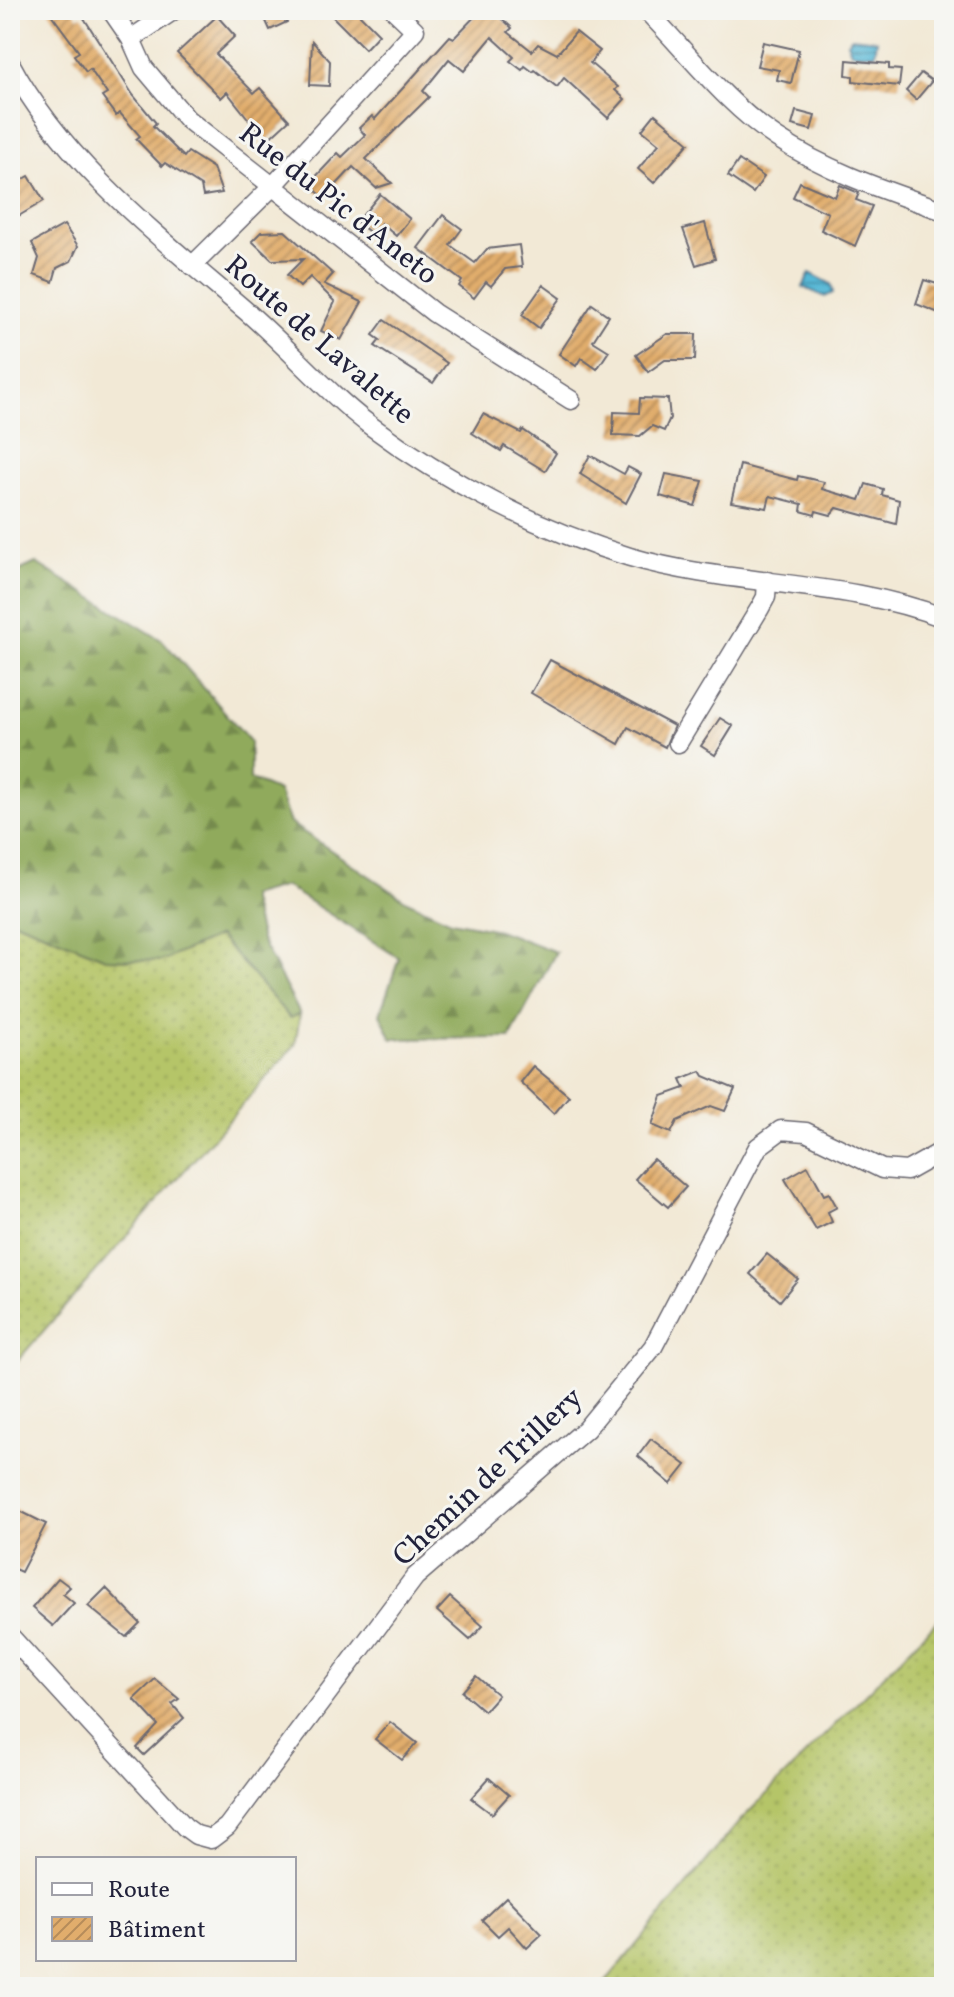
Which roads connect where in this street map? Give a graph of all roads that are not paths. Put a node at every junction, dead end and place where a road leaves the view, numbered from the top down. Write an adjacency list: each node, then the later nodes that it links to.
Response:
1 (111, 10): 5 (street, Rue du Pic d'Aneto)
2 (174, 10): 5 (street)
3 (394, 10): 7 (street)
4 (646, 10): 8 (street)
5 (131, 39): 7 (street, Rue du Pic d'Aneto)
6 (10, 63): 9 (street, Route de Lavalette)
7 (274, 185): 9 (street); 10 (street, Rue du Pic d'Aneto)
8 (944, 211)
9 (192, 266): 11 (street, Route de Lavalette)
10 (571, 400)
11 (767, 581): 12 (street, Route de Lavalette); 13 (street)
12 (944, 618)
13 (678, 743)
14 (944, 1145): 15 (street, Chemin de Trillery)
15 (10, 1636)

